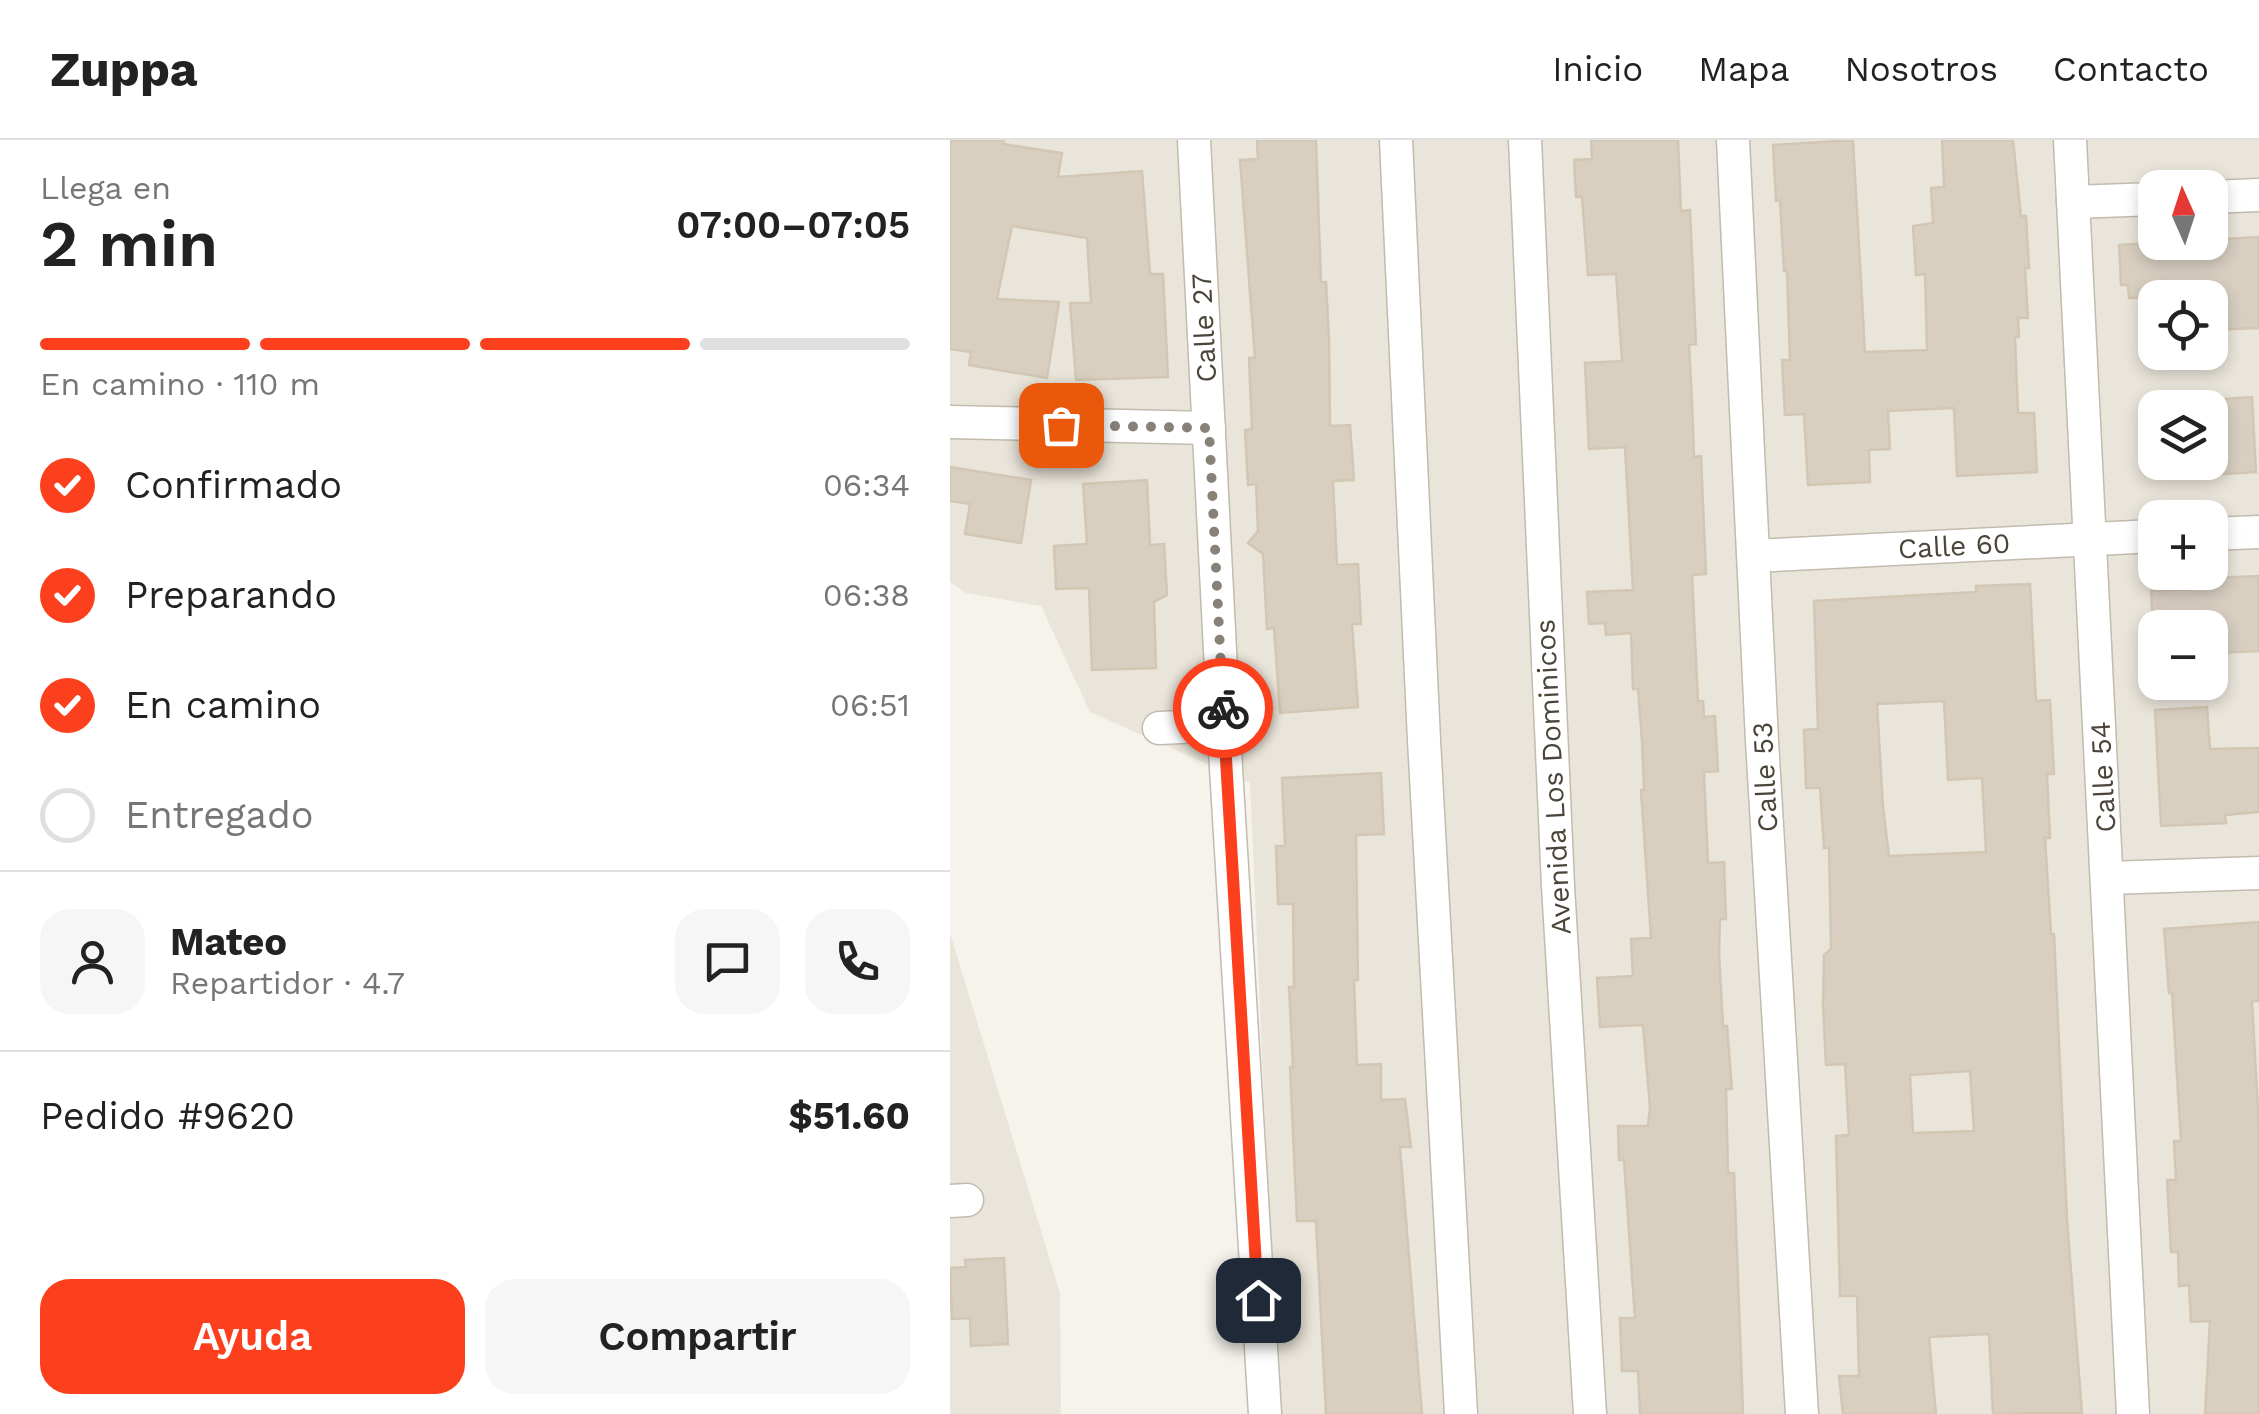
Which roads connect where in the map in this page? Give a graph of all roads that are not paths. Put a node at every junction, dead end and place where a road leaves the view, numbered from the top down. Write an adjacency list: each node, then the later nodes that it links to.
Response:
1 (1194, 140): 11 (street, Calle 27)
2 (1396, 140): 22 (street)
3 (1525, 140): 23 (street, Avenida Los Dominicos)
4 (1732, 140): 16 (street, Calle 53)
5 (2070, 140): 9 (street, Calle 54)
6 (2259, 195): 7 (street)
7 (2228, 196)
8 (2138, 200): 9 (street)
9 (2073, 202): 15 (street, Calle 54)
10 (950, 422): 11 (street)
11 (1209, 428): 17 (street, Calle 27)
12 (2259, 532): 13 (street)
13 (2228, 533)
14 (2138, 537): 15 (street, Calle 60)
15 (2091, 538): 16 (street, Calle 60); 20 (street, Calle 54)
16 (1754, 556): 24 (street, Calle 53)
17 (1224, 726): 18 (street); 21 (street, Calle 27)
18 (1160, 728)
19 (2259, 873): 20 (street)
20 (2108, 878): 25 (street, Calle 54)
21 (1265, 1414)
22 (1461, 1414)
23 (1590, 1414)
24 (1802, 1414)
25 (2133, 1414)

